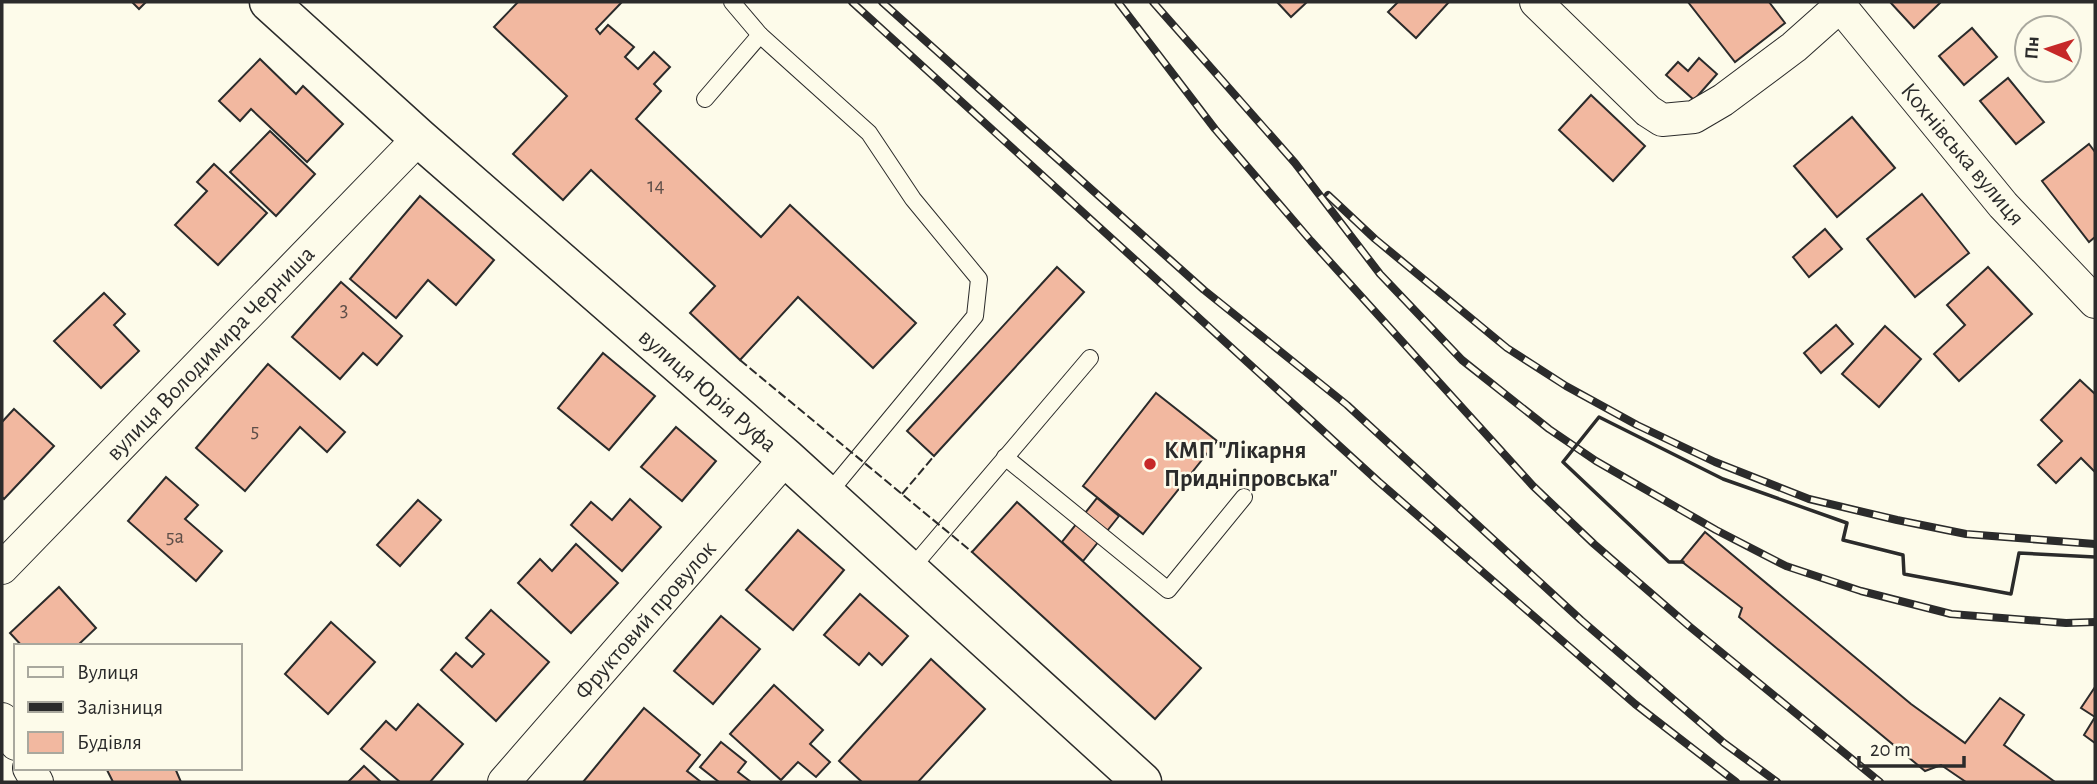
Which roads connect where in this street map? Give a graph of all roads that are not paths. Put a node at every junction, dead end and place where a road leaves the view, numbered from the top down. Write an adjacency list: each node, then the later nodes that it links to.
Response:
1 (269, 2): 7 (main road, вулиця Юрія Руфа)
2 (732, 2): 5 (lane)
3 (1536, 2): 4 (street)
4 (1839, 4): 8 (street, Кохнівська вулиця)
5 (760, 35): 6 (lane); 12 (lane)
6 (705, 99)
7 (419, 138): 11 (main road, вулиця Юрія Руфа); 14 (street, вулиця Володимира Черниша)
8 (2095, 302)
9 (1090, 358): 10 (lane)
10 (1006, 457): 13 (lane); 15 (lane)
11 (786, 458): 12 (main road, вулиця Юрія Руфа); 18 (street, Фруктовий провулок)
12 (827, 495): 15 (main road, вулиця Юрія Руфа)
13 (1244, 497)
14 (2, 568)
15 (910, 570): 19 (main road, вулиця Юрія Руфа)
16 (2, 719): 17 (street)
17 (14, 740)
18 (504, 782)
19 (1142, 782)

